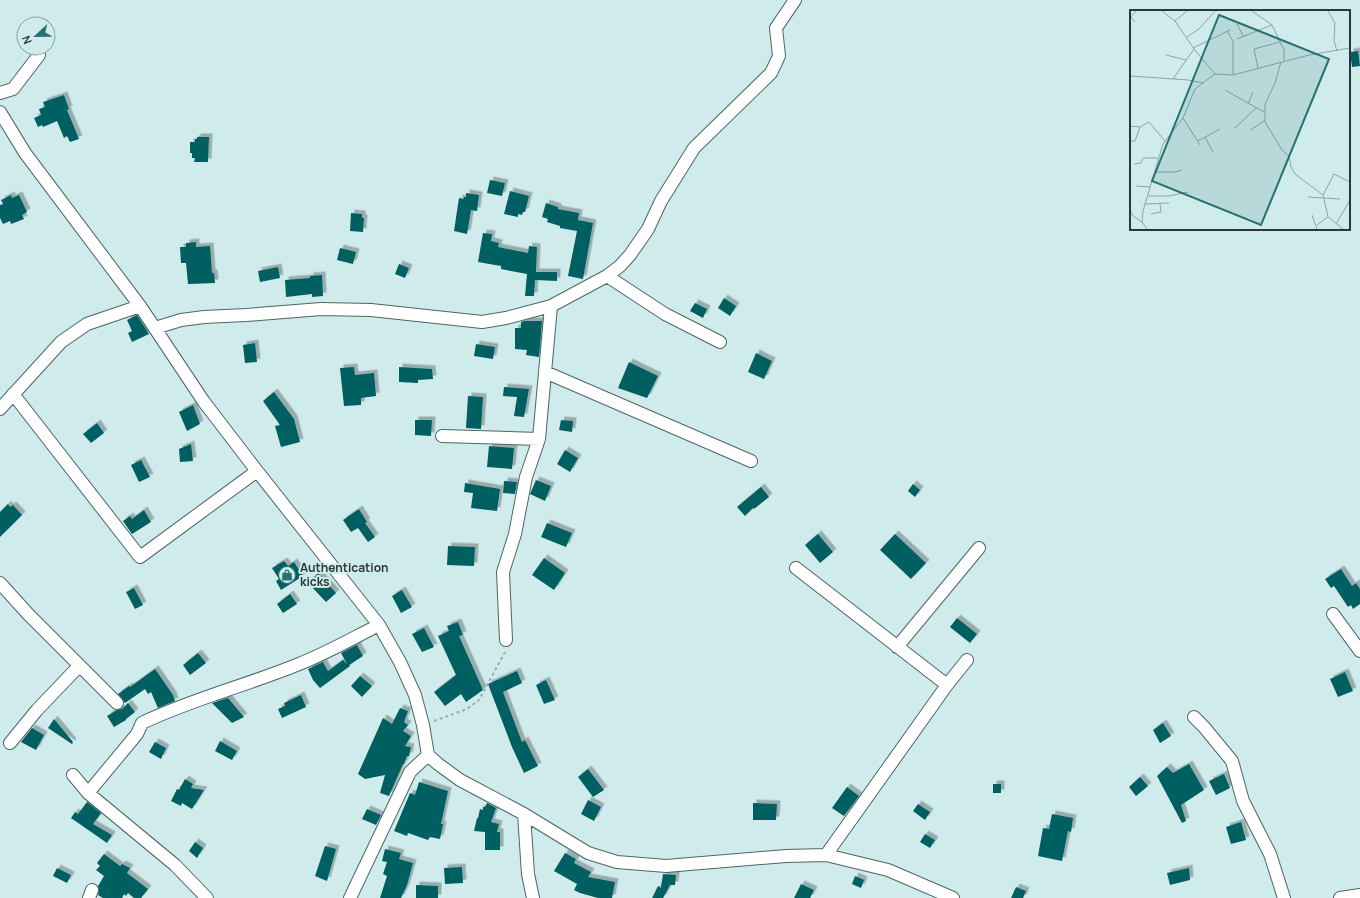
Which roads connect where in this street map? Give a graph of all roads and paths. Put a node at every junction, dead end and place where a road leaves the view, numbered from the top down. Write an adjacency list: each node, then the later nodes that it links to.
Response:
1 (795, 0): 5 (street)
2 (38, 56): 3 (street)
3 (0, 93)
4 (0, 112): 6 (street)
5 (607, 276): 7 (street); 9 (street)
6 (140, 306): 8 (street); 11 (street)
7 (551, 306): 8 (street); 10 (street)
8 (155, 328): 16 (street)
9 (720, 342)
10 (545, 372): 14 (street); 15 (street)
11 (13, 394): 12 (street); 16 (street)
12 (0, 409)
13 (442, 436): 14 (street)
14 (539, 439): 22 (street)
15 (751, 462)
16 (257, 471): 21 (street)
17 (979, 548): 23 (street)
18 (796, 568): 23 (street)
19 (0, 583): 26 (street)
20 (1333, 614): 24 (street)
21 (379, 625): 30 (street); 34 (street)
22 (506, 640): 30 (path)
23 (897, 647): 27 (street)
24 (1360, 651)
25 (967, 660): 27 (street)
26 (80, 666): 28 (street); 31 (street)
27 (947, 685): 36 (street)
28 (117, 703)
29 (1194, 717): 42 (street)
30 (423, 725): 32 (street)
31 (10, 743)
32 (428, 755): 35 (street); 39 (street)
33 (73, 775): 34 (street)
34 (88, 793): 38 (street)
35 (524, 814): 36 (street); 40 (street)
36 (826, 855): 41 (street)
37 (1360, 895): 43 (street)
38 (207, 898)
39 (350, 898)
40 (533, 898)
41 (953, 898)
42 (1284, 898)
43 (1340, 898)

